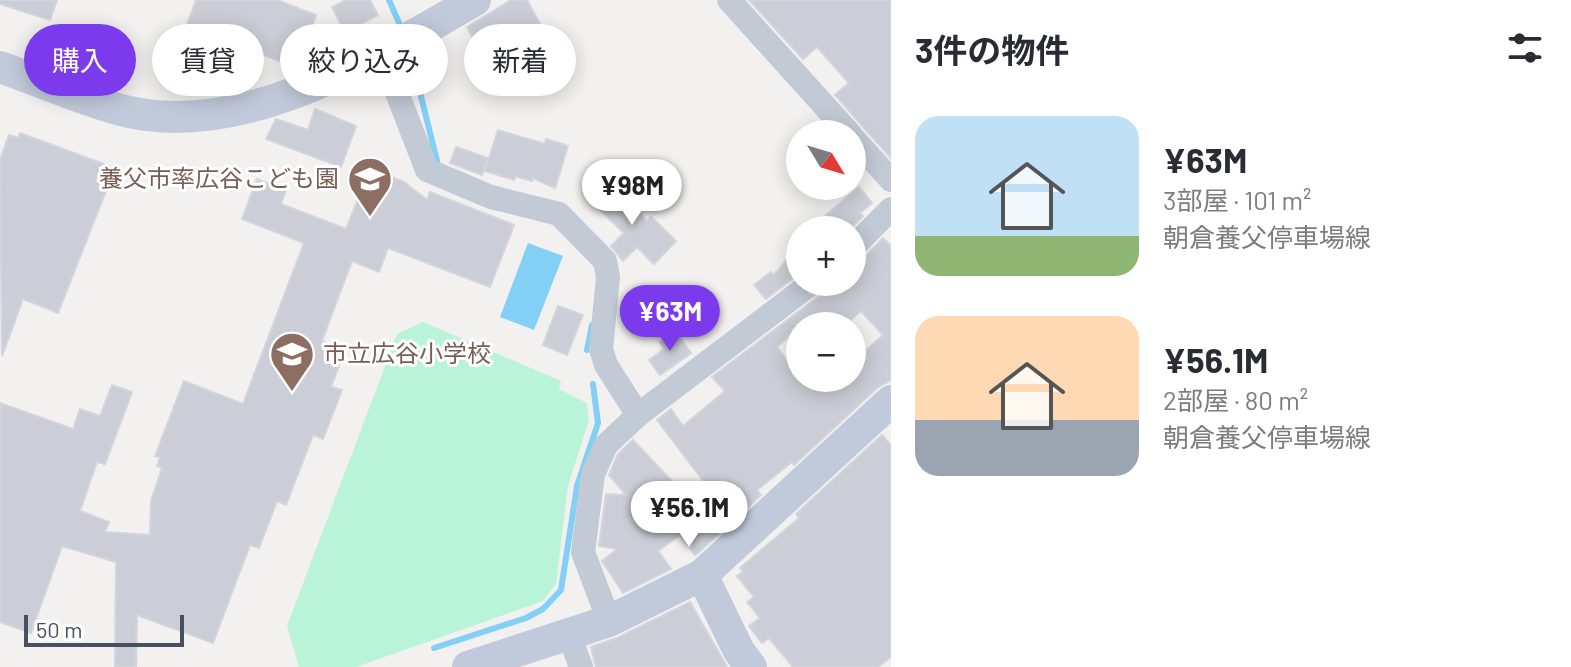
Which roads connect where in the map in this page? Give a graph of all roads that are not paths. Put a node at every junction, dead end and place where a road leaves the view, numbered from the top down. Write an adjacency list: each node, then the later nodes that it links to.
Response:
1 (475, 0): 3 (street)
2 (729, 0): 7 (street)
3 (434, 24)
4 (0, 67): 5 (street)
5 (287, 96)
6 (398, 96): 14 (street)
7 (837, 120)
8 (866, 150): 9 (street)
9 (889, 172)
10 (891, 209): 11 (street)
11 (866, 234)
12 (795, 296): 14 (street)
13 (891, 401): 15 (street)
14 (638, 415): 16 (street)
15 (702, 575): 16 (street); 20 (street)
16 (609, 621): 17 (street)
17 (569, 635): 18 (street); 19 (street)
18 (468, 667)
19 (581, 667)
20 (751, 667)

